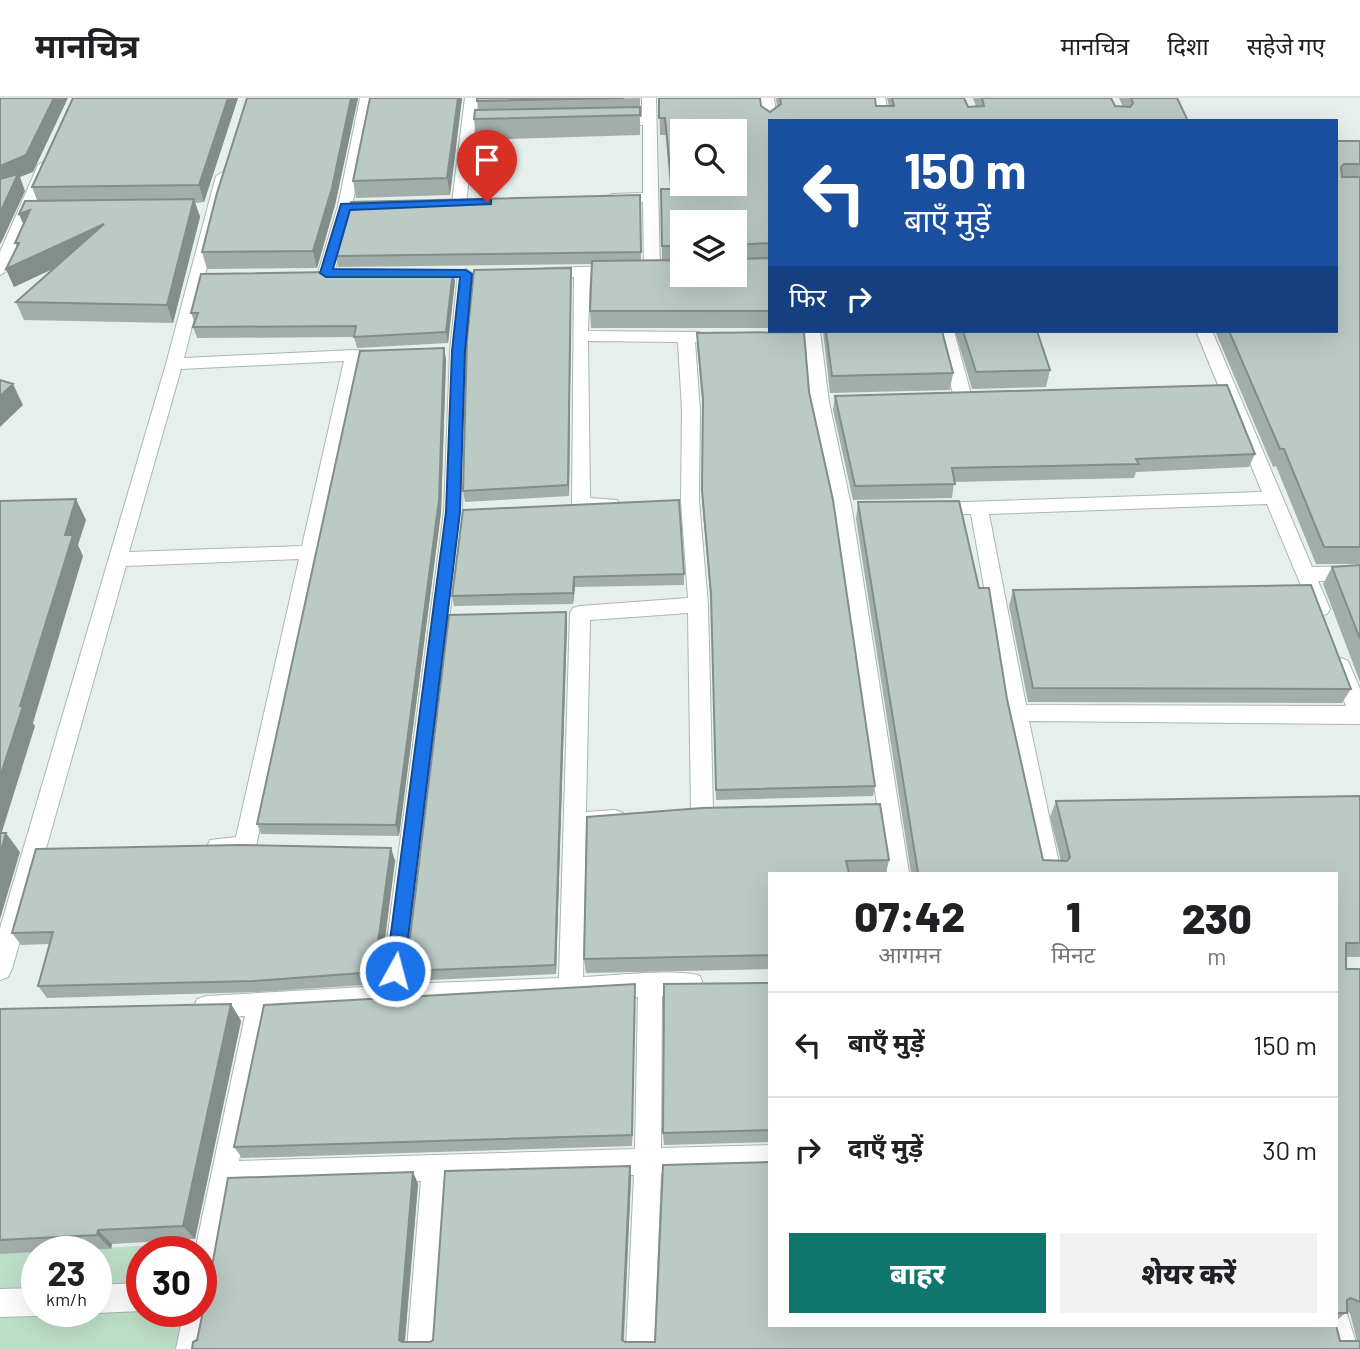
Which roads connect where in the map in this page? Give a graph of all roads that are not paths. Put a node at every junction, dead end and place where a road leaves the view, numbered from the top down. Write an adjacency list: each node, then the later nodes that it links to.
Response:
1 (367, 98): 22 (street)
2 (472, 98): 11 (street)
3 (649, 98): 9 (street)
4 (767, 98): 6 (street)
5 (878, 98): 7 (street)
6 (770, 119)
7 (883, 119)
8 (594, 121): 9 (street)
9 (650, 121): 16 (street)
10 (510, 123): 11 (street)
11 (468, 124): 18 (street)
12 (50, 154): 14 (street)
13 (228, 160): 34 (street)
14 (40, 177): 15 (street); 19 (street)
15 (20, 185)
16 (652, 197): 17 (street); 20 (street)
17 (597, 199)
18 (460, 203)
19 (0, 270)
20 (652, 270): 21 (street); 24 (street)
21 (670, 270)
22 (326, 273)
23 (531, 273): 24 (street)
24 (582, 273): 29 (street)
25 (466, 274): 64 (street)
26 (947, 333): 35 (street)
27 (1205, 333): 36 (street)
28 (809, 334): 53 (street)
29 (580, 336): 30 (street); 37 (street)
30 (686, 337): 31 (street); 45 (street)
31 (712, 337)
32 (380, 354): 33 (street)
33 (354, 355): 34 (street); 40 (street)
34 (174, 364): 41 (street)
35 (964, 398)
36 (1272, 498): 38 (street); 43 (street)
37 (622, 503)
38 (979, 508): 39 (street); 48 (street)
39 (911, 509)
40 (311, 552): 41 (street); 59 (street)
41 (117, 559): 65 (street)
42 (1360, 573): 43 (street)
43 (1309, 582): 44 (street); 46 (street)
44 (1285, 590)
45 (698, 605): 54 (street); 58 (street)
46 (1326, 627)
47 (1336, 652): 49 (street)
48 (1019, 713): 49 (street); 51 (street)
49 (1359, 715)
50 (1061, 804): 51 (street)
51 (1034, 805): 67 (street)
52 (863, 808): 53 (street)
53 (890, 808): 66 (street)
54 (702, 812): 55 (street); 56 (street)
55 (729, 812)
56 (677, 814)
57 (639, 817): 58 (street)
58 (575, 822): 71 (street)
59 (245, 846): 60 (street); 61 (street)
60 (192, 847)
61 (273, 847)
62 (384, 848): 64 (street)
63 (60, 849): 65 (street)
64 (412, 849): 72 (street)
65 (34, 850): 68 (street)
66 (898, 872)
67 (1050, 872)
68 (0, 969)
69 (716, 983): 70 (street)
70 (650, 984): 71 (street); 76 (street)
71 (571, 988): 72 (street)
72 (392, 996): 73 (street)
73 (259, 1006): 74 (street); 78 (street)
74 (177, 1008)
75 (768, 1158): 76 (street)
76 (648, 1162): 77 (street); 86 (street)
77 (435, 1168): 78 (street); 85 (street)
78 (223, 1174): 79 (street)
79 (212, 1236)
80 (21, 1302): 81 (street)
81 (0, 1303)
82 (195, 1327): 84 (street)
83 (1338, 1327): 87 (street)
84 (190, 1349)
85 (421, 1349)
86 (640, 1349)
87 (1344, 1349)

